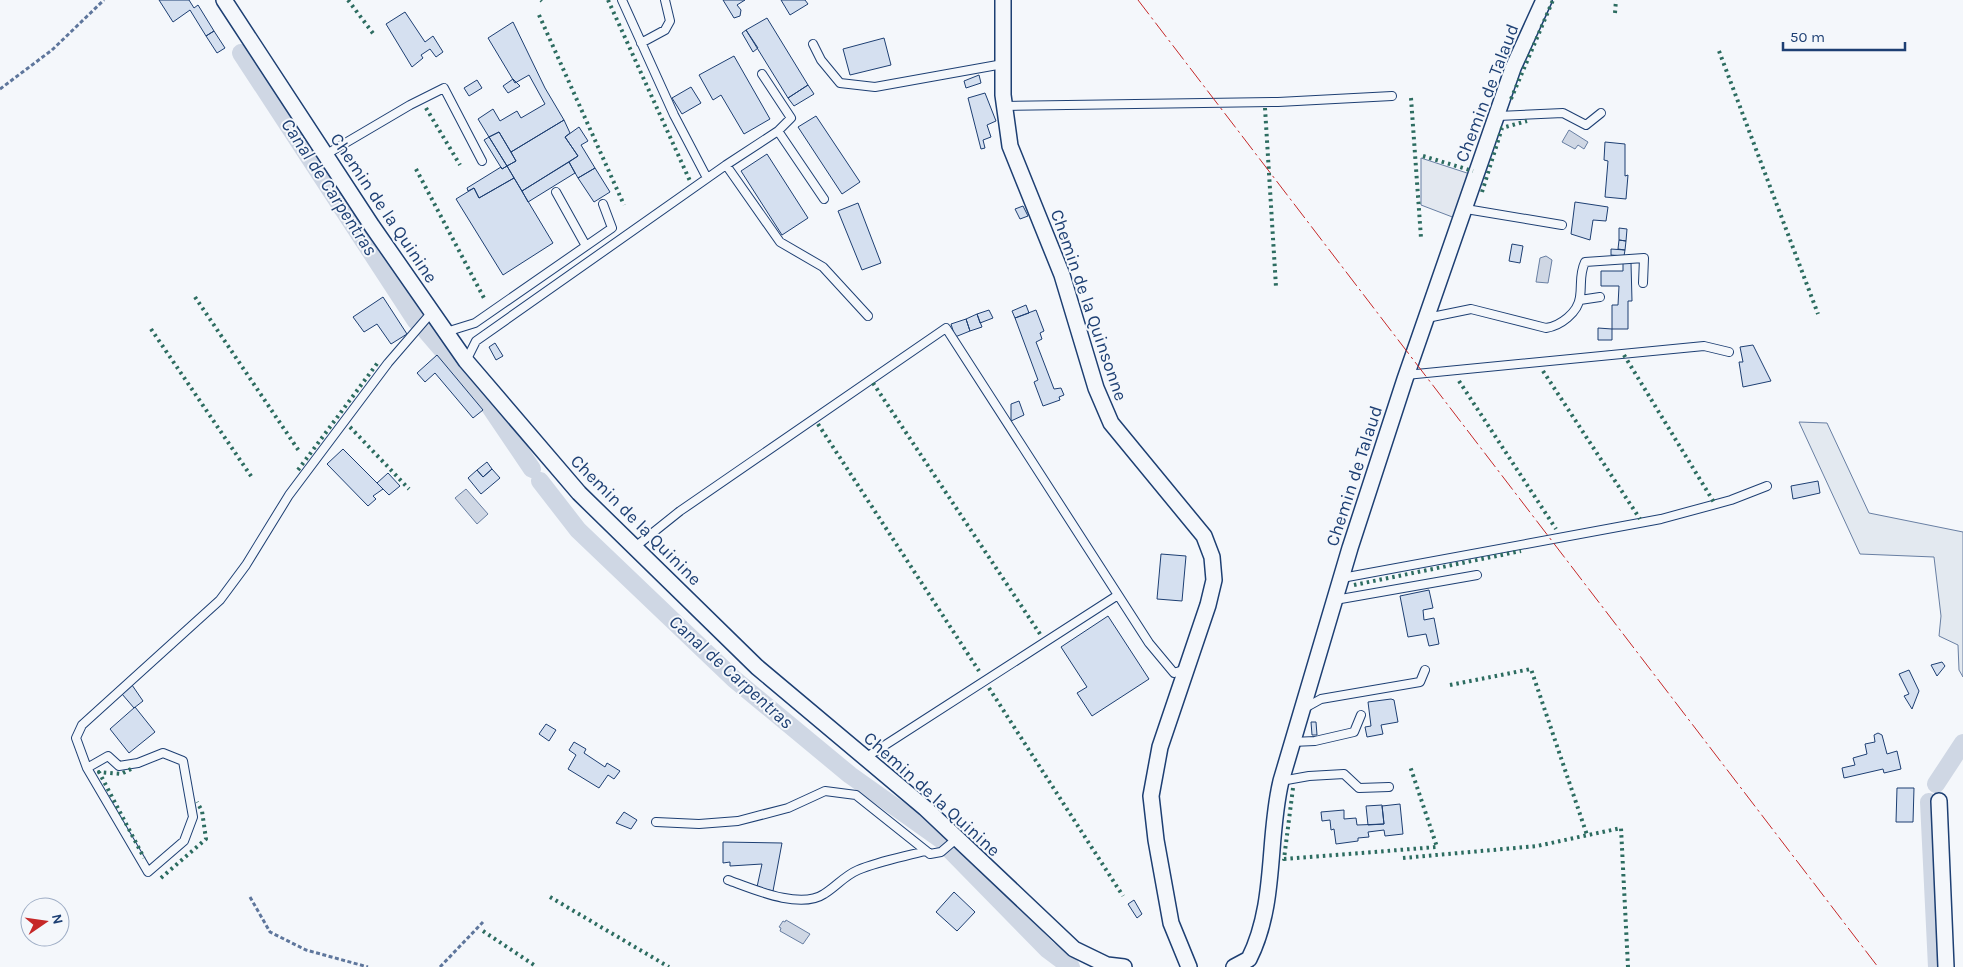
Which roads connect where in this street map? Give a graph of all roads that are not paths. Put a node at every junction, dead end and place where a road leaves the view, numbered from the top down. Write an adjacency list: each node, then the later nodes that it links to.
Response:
1 (224, 0): 15 (street, Chemin de la Quinine)
2 (622, 0): 6 (lane)
3 (665, 0): 6 (lane)
4 (1003, 0): 8 (street, Chemin de la Quinsonne)
5 (1544, 0): 13 (street, Chemin de Talaud)
6 (641, 42): 18 (lane)
7 (813, 44): 8 (lane)
8 (1003, 64): 11 (street, Chemin de la Quinsonne)
9 (762, 74): 14 (lane)
10 (1392, 96): 11 (lane)
11 (1004, 106): 41 (street, Chemin de la Quinsonne)
12 (1601, 113): 13 (lane)
13 (1498, 116): 22 (street, Chemin de Talaud)
14 (778, 131): 17 (lane); 20 (lane)
15 (325, 155): 16 (lane); 28 (street, Chemin de la Quinine)
16 (482, 161)
17 (726, 165): 18 (lane); 29 (lane)
18 (708, 178): 33 (lane)
19 (556, 192): 24 (lane)
20 (824, 199)
21 (603, 204): 24 (lane)
22 (1466, 209): 23 (lane); 30 (street, Chemin de Talaud)
23 (1562, 225)
24 (586, 246): 31 (lane)
25 (1643, 283): 27 (lane)
26 (1600, 297): 27 (lane)
27 (1580, 300): 30 (lane)
28 (432, 312): 31 (street, Chemin de la Quinine); 47 (lane)
29 (868, 316)
30 (1427, 318): 34 (street, Chemin de Talaud)
31 (446, 332): 33 (street, Chemin de la Quinine)
32 (1729, 352): 34 (lane)
33 (466, 361): 36 (street, Chemin de la Quinine)
34 (1406, 376): 38 (street, Chemin de Talaud)
35 (1767, 486): 38 (lane)
36 (635, 547): 39 (lane); 46 (street, Chemin de la Quinine)
37 (1477, 575): 40 (lane)
38 (1342, 578): 40 (street, Chemin de Talaud)
39 (1118, 595): 41 (lane); 46 (lane)
40 (1335, 600): 43 (street, Chemin de Talaud)
41 (1186, 669): 56 (street, Chemin de la Quinsonne)
42 (1426, 670): 43 (lane)
43 (1301, 710): 45 (street, Chemin de Talaud)
44 (1361, 715): 45 (lane)
45 (1292, 742): 48 (street, Chemin de Talaud)
46 (866, 758): 52 (street, Chemin de la Quinine)
47 (87, 768): 47 (lane)
48 (1282, 781): 49 (lane); 57 (street, Chemin de Talaud)
49 (1389, 787)
50 (1939, 801): 58 (street)
51 (656, 822): 53 (lane)
52 (956, 840): 53 (lane); 55 (street, Chemin de la Quinine)
53 (925, 851): 54 (lane)
54 (728, 880)
55 (1124, 967)
56 (1189, 967)
57 (1234, 967)
58 (1946, 967)

